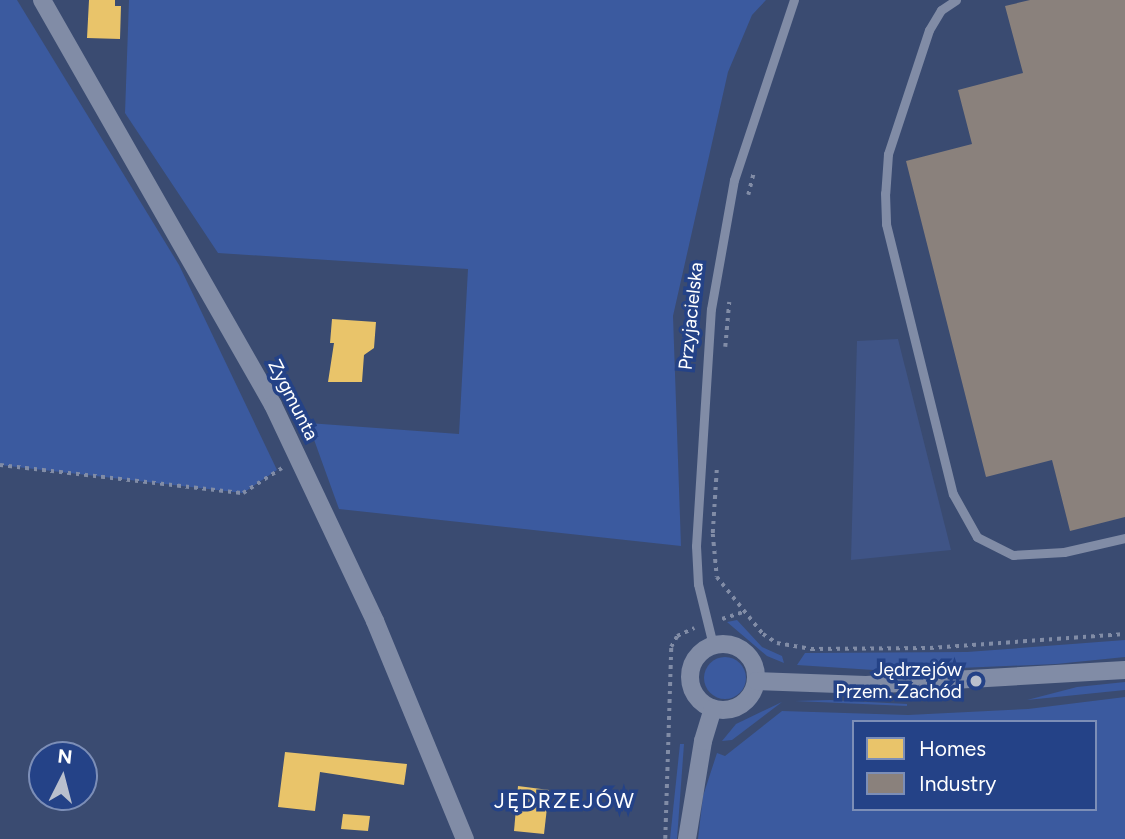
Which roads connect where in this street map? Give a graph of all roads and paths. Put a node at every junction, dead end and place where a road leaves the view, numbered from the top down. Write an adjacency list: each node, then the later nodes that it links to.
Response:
1 (42, 0): 8 (street, Zygmunta)
2 (794, 0): 14 (lane, Przyjacielska)
3 (956, 0): 11 (lane)
4 (755, 165): 5 (path)
5 (745, 205)
6 (729, 298): 7 (path)
7 (724, 360)
8 (298, 457): 9 (path); 18 (street, Zygmunta)
9 (0, 465)
10 (717, 467): 13 (path)
11 (1125, 538)
12 (690, 629): 19 (path)
13 (1125, 634)
14 (713, 646): 16 (street); 17 (street)
15 (1125, 670): 16 (street)
16 (757, 681): 17 (street)
17 (713, 709): 20 (street)
18 (465, 839)
19 (665, 839)
20 (687, 839)

